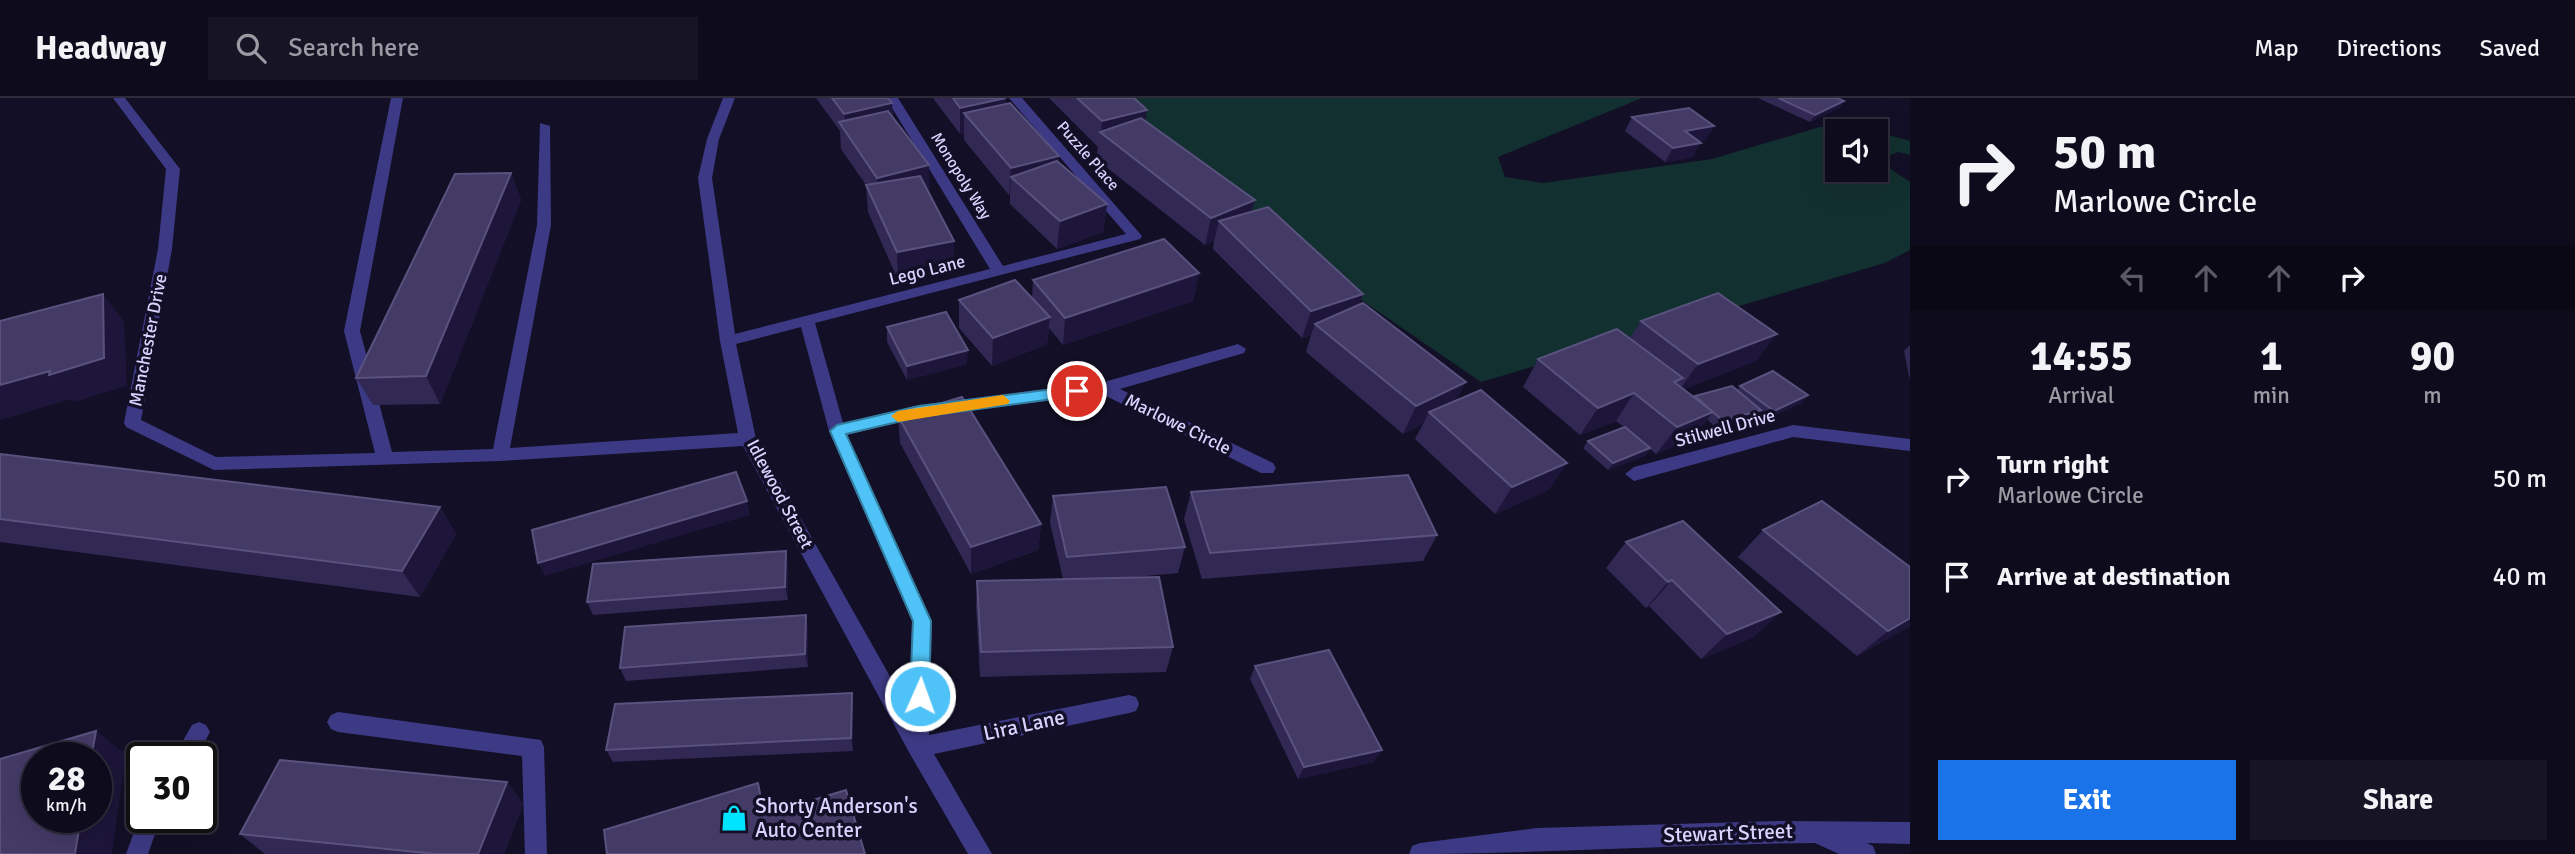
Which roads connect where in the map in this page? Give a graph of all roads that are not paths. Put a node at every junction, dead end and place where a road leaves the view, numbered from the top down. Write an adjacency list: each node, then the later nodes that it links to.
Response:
1 (119, 98): 17 (street, Manchester Drive)
2 (397, 98): 17 (street)
3 (729, 98): 10 (street, Idlewood Street)
4 (892, 98): 8 (street, Monopoly Way)
5 (1015, 98): 7 (street, Puzzle Place)
6 (544, 126): 16 (street)
7 (1135, 236): 8 (street, Lego Lane)
8 (999, 271): 9 (street, Lego Lane)
9 (807, 321): 10 (street, Lego Lane); 13 (street)
10 (728, 341): 14 (street, Idlewood Street)
11 (1238, 349): 12 (street)
12 (1104, 388): 13 (street, Marlowe Circle); 18 (street, Marlowe Circle)
13 (837, 431): 24 (street)
14 (748, 439): 16 (street, Manchester Drive); 24 (street, Idlewood Street)
15 (1910, 445): 19 (street, Stilwell Drive)
16 (500, 455): 17 (street, Manchester Drive)
17 (385, 459)
18 (1267, 468)
19 (1634, 474)
20 (1129, 704): 24 (street, Lira Lane)
21 (338, 722): 29 (street)
22 (199, 732): 23 (street)
23 (193, 742)
24 (918, 747): 30 (street, Idlewood Street)
25 (1813, 831): 27 (street, Stewart Street); 31 (street, Stewart Street); 32 (street)
26 (144, 833): 28 (street)
27 (1910, 833)
28 (137, 854)
29 (536, 854)
30 (981, 854)
31 (1420, 854)
32 (1865, 854)

